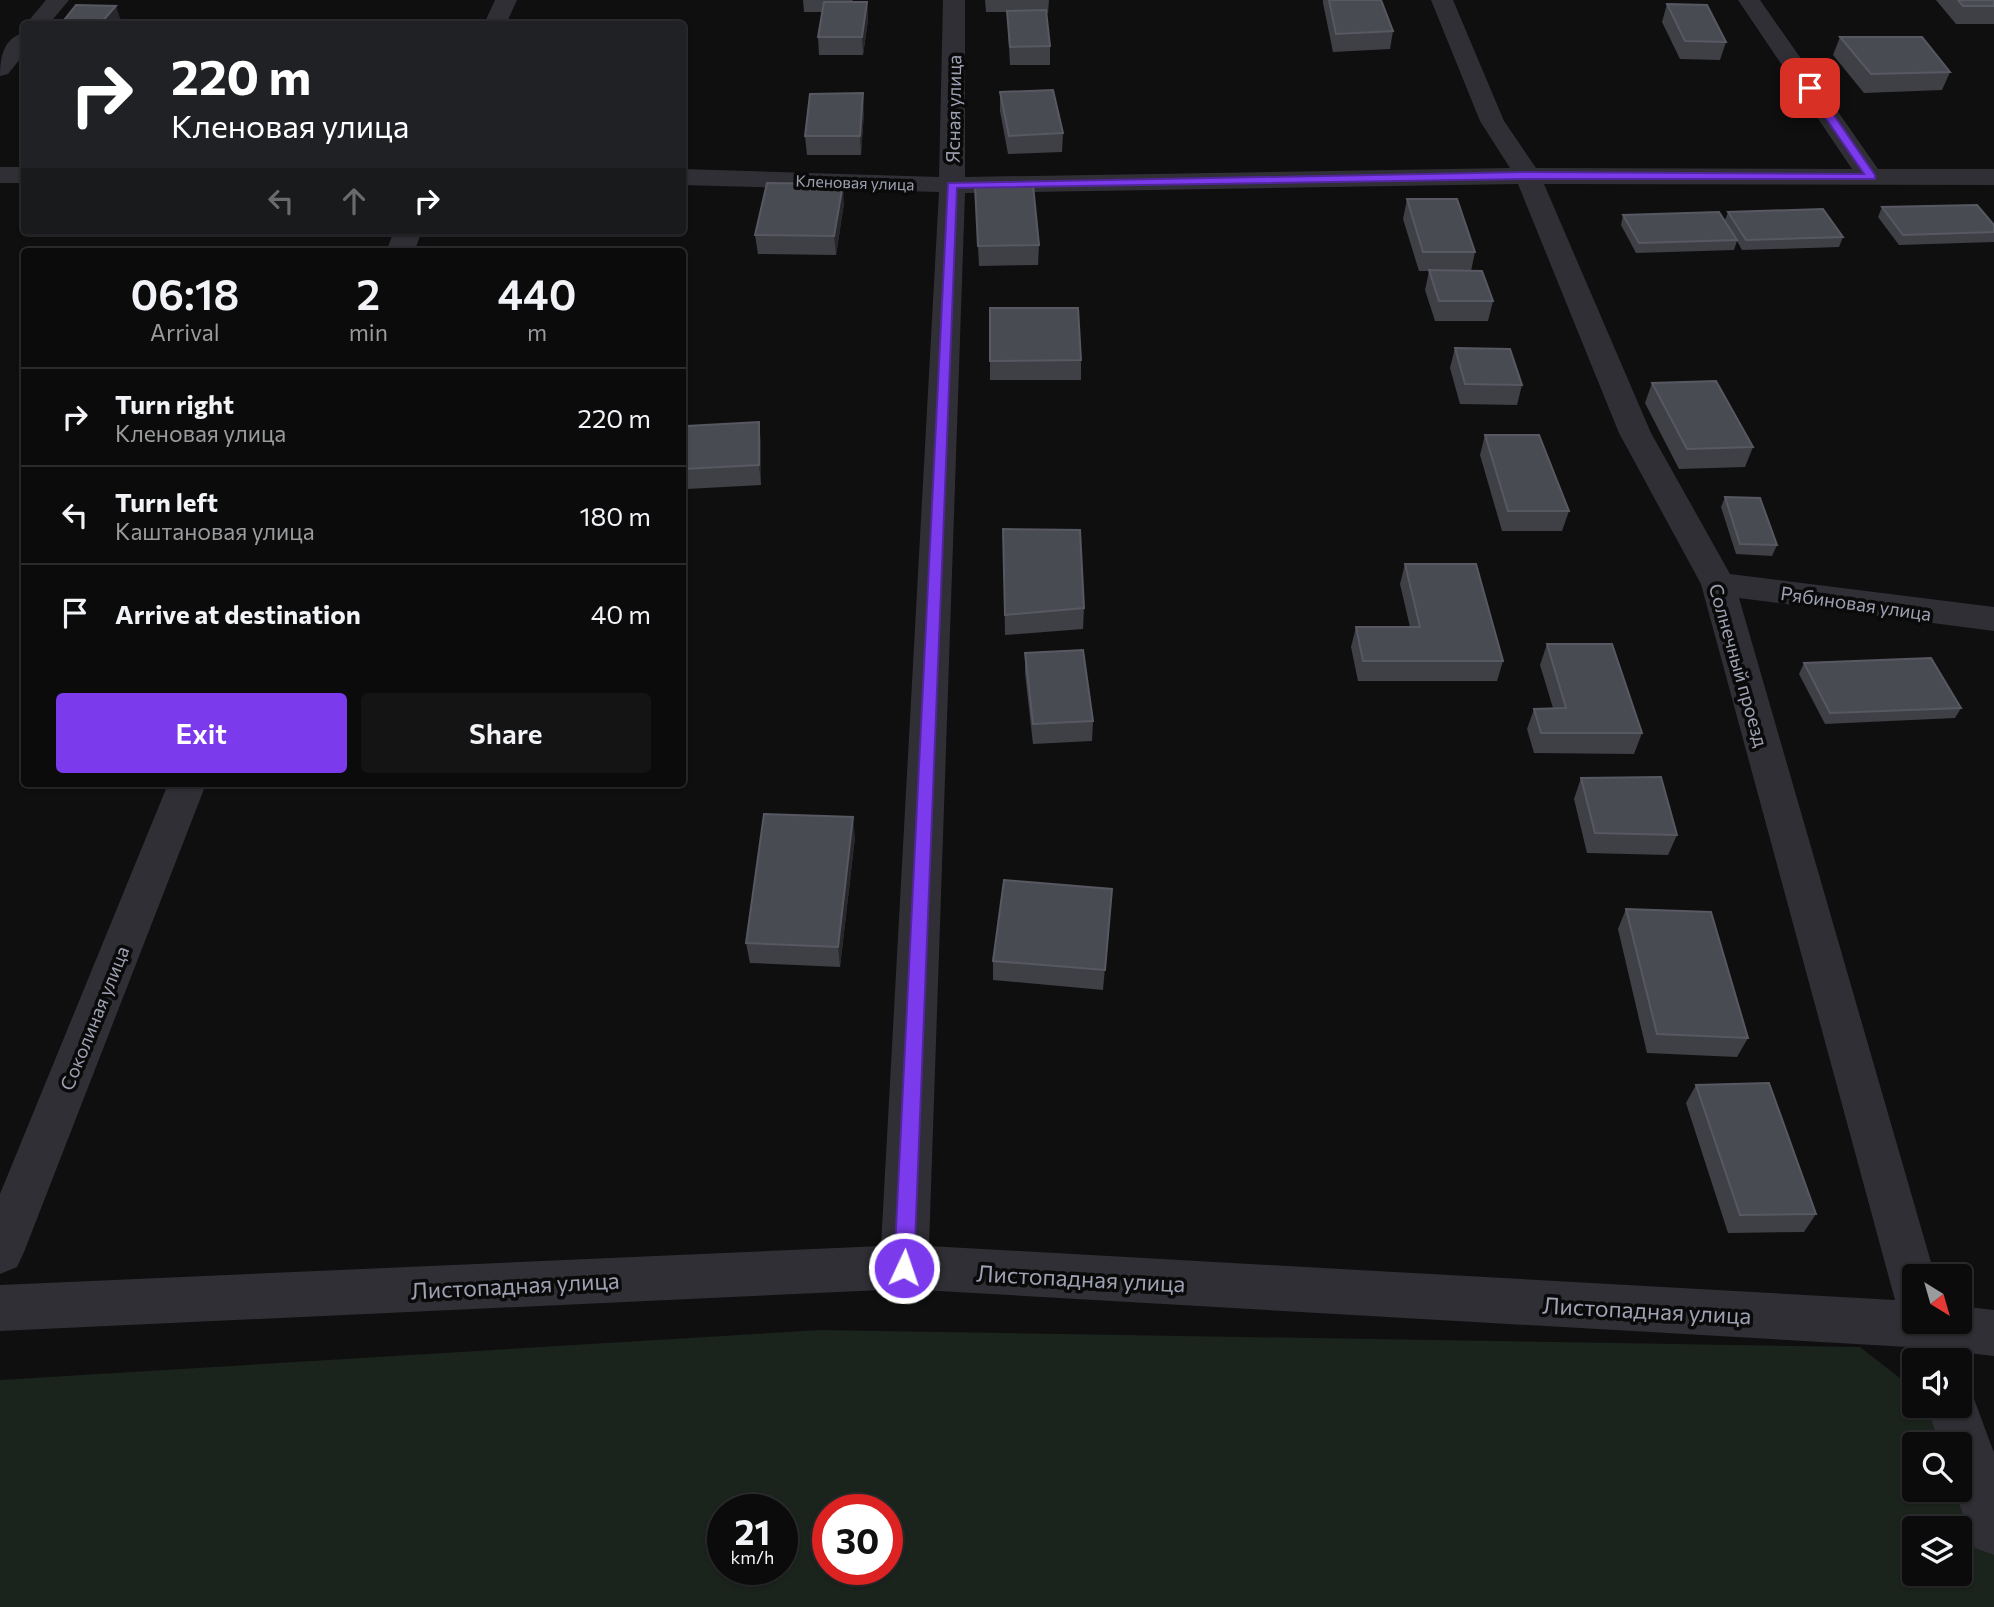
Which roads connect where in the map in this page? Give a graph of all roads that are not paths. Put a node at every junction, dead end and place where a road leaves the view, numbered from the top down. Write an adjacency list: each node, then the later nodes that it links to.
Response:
1 (58, 0): 6 (street)
2 (506, 0): 7 (street)
3 (954, 0): 16 (street, Ясная улица)
4 (1443, 0): 12 (street, Солнечный проезд)
5 (1749, 0): 14 (street)
6 (40, 21)
7 (496, 21)
8 (21, 44): 9 (street)
9 (0, 69)
10 (21, 174): 11 (street)
11 (0, 175)
12 (1528, 176): 14 (street, Кленовая улица); 16 (street, Кленовая улица); 17 (street, Солнечный проезд)
13 (686, 177): 16 (street, Кленовая улица)
14 (1871, 177): 15 (street, Кленовая улица)
15 (1994, 177)
16 (952, 185): 22 (street, Ясная улица)
17 (1718, 584): 18 (street, Рябиновая улица); 21 (street, Солнечный проезд)
18 (1994, 619)
19 (186, 787): 20 (street, Соколиная улица)
20 (0, 1252)
21 (1908, 1264)
22 (904, 1268): 23 (street, Листопадная улица); 24 (street, Листопадная улица)
23 (0, 1308)
24 (1902, 1323)
25 (1972, 1330): 26 (street, Листопадная улица)
26 (1994, 1333)
27 (1956, 1418): 28 (street)
28 (1994, 1528)

